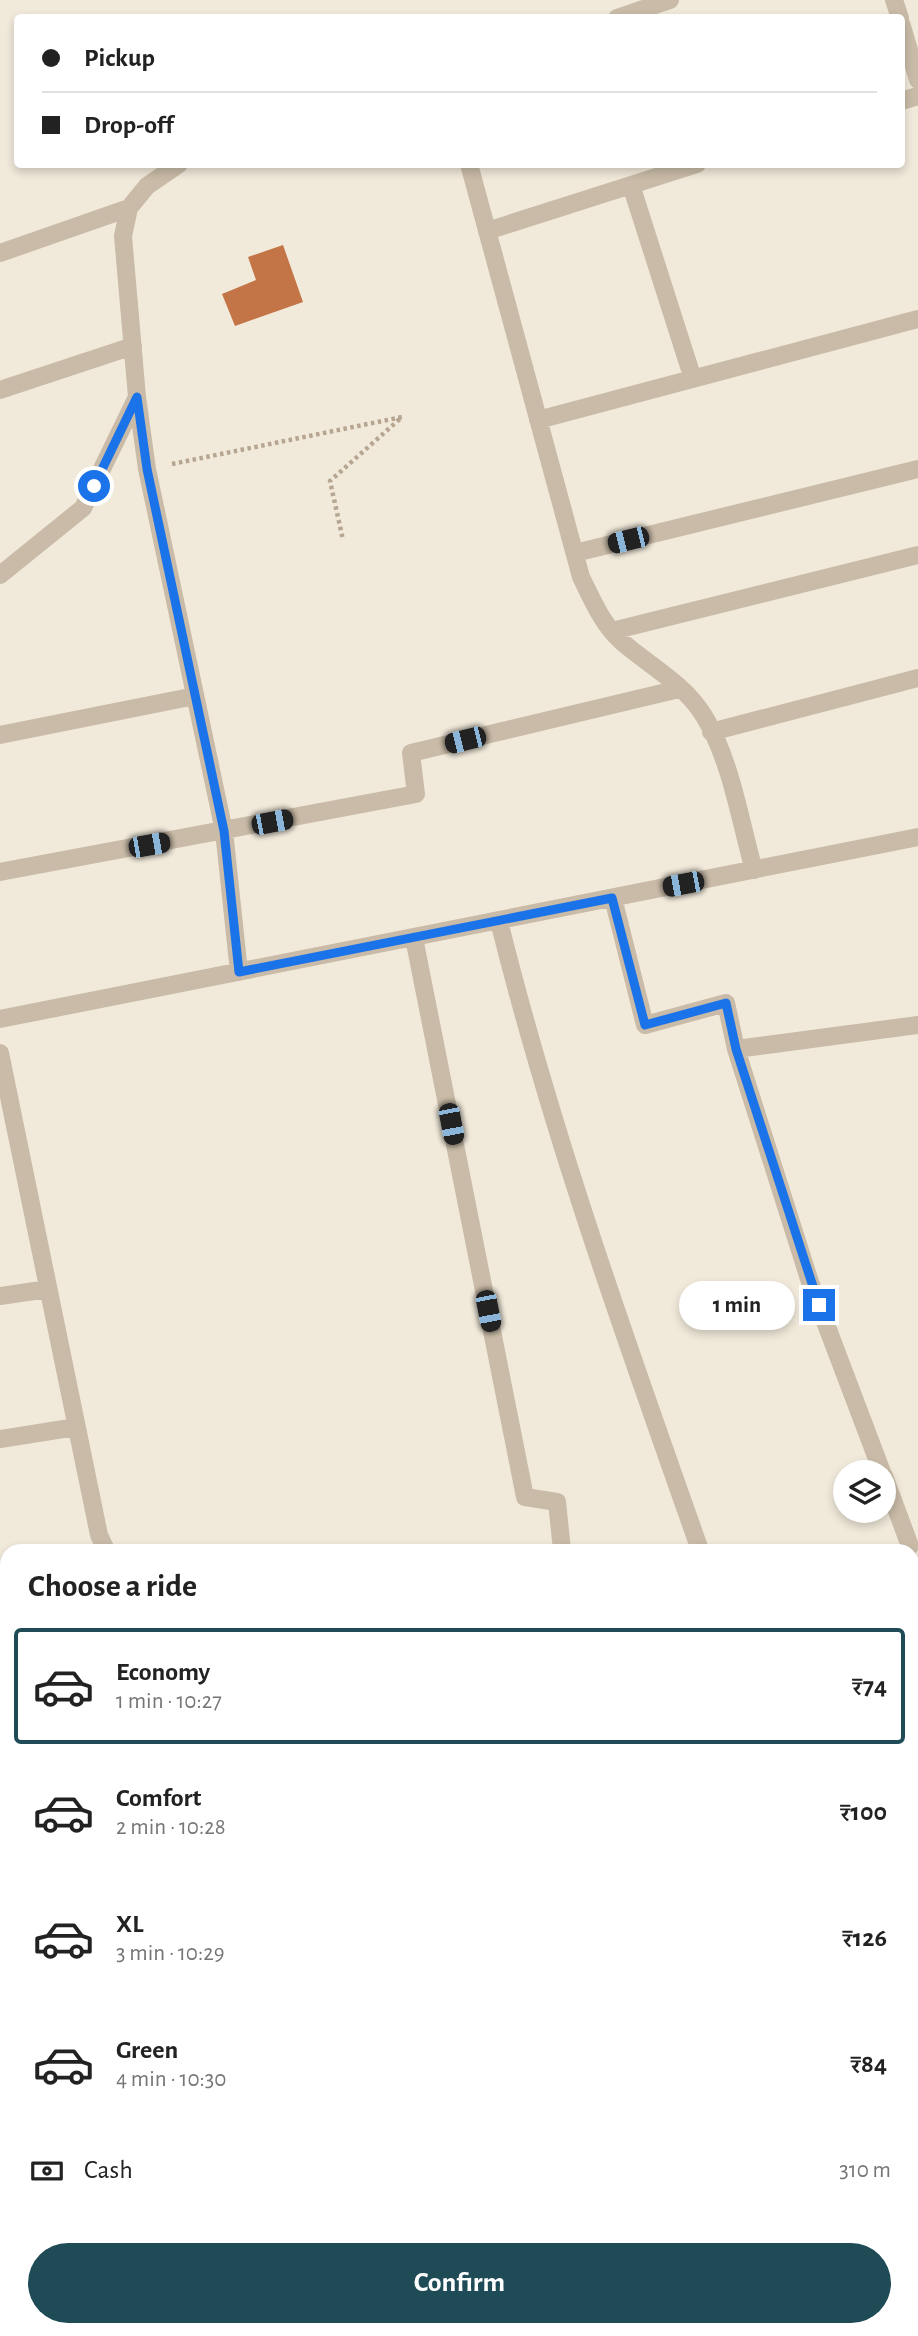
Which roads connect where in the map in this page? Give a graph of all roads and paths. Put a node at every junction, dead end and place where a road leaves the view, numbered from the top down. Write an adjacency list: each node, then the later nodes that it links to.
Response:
1 (670, 0): 2 (street)
2 (629, 14)
3 (905, 36): 4 (street)
4 (918, 80)
5 (173, 168): 9 (street)
6 (470, 168): 10 (street)
7 (684, 168): 8 (street)
8 (631, 185): 10 (street); 14 (street)
9 (129, 208): 11 (street); 13 (street)
10 (487, 231): 17 (street)
11 (0, 253)
12 (918, 319): 14 (street)
13 (133, 346): 15 (street); 16 (street)
14 (693, 379): 17 (street)
15 (0, 390)
16 (137, 397): 23 (street); 27 (street)
17 (538, 420): 21 (street)
18 (202, 457): 20 (path)
19 (918, 469): 21 (street)
20 (343, 540)
21 (575, 553): 24 (street)
22 (918, 555): 24 (street)
23 (0, 575)
24 (612, 631): 26 (street)
25 (918, 678): 28 (street)
26 (679, 688): 28 (street); 30 (street)
27 (195, 696): 29 (street); 30 (street)
28 (711, 732): 32 (street)
29 (0, 735)
30 (224, 831): 33 (street); 37 (street)
31 (918, 837): 32 (street)
32 (754, 870): 34 (street)
33 (0, 872)
34 (612, 898): 35 (street); 40 (street)
35 (499, 920): 36 (street); 50 (street)
36 (414, 938): 37 (street); 49 (street)
37 (239, 972): 38 (street)
38 (0, 1019)
39 (918, 1025): 40 (street)
40 (736, 1049): 46 (street)
41 (0, 1053): 42 (street)
42 (48, 1289): 43 (street); 44 (street)
43 (0, 1296)
44 (76, 1427): 45 (street); 48 (street)
45 (0, 1439)
46 (878, 1460)
47 (896, 1510): 51 (street)
48 (103, 1544)
49 (561, 1544)
50 (698, 1544)
51 (908, 1544)

